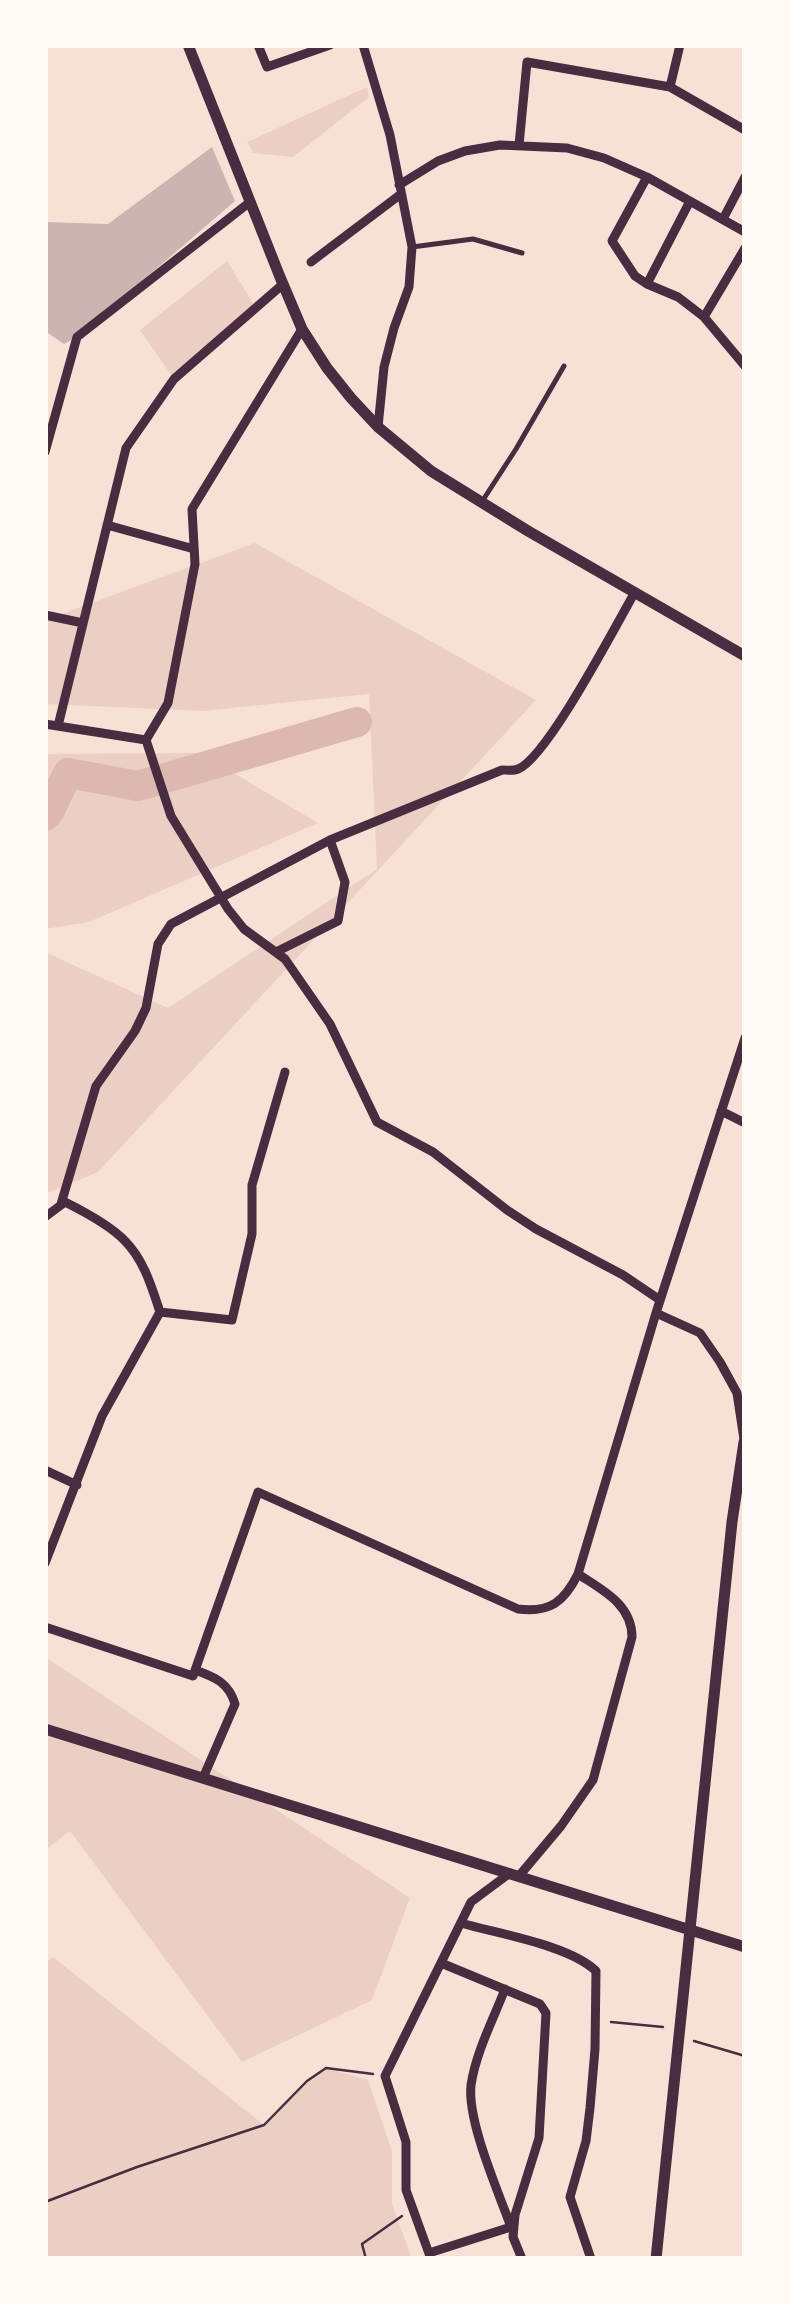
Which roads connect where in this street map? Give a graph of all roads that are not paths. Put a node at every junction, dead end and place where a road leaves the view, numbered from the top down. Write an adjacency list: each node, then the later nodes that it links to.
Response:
1 (188, 45): 13 (street)
2 (258, 45): 3 (street)
3 (330, 45)
4 (363, 45): 11 (street)
5 (680, 45): 6 (street)
6 (670, 87): 7 (street); 8 (street)
7 (745, 130)
8 (519, 145): 9 (street); 11 (street)
9 (647, 177): 12 (street); 20 (street)
10 (745, 177): 14 (street)
11 (400, 190): 16 (street); 19 (street)
12 (690, 201): 14 (street); 20 (street)
13 (250, 202): 23 (street); 27 (street)
14 (723, 220): 15 (street)
15 (745, 232)
16 (412, 247): 18 (lane); 26 (street)
17 (745, 248): 22 (street)
18 (522, 253)
19 (311, 262)
20 (647, 284): 22 (street)
21 (282, 285): 29 (street)
22 (704, 318): 25 (street)
23 (302, 329): 26 (street); 30 (street)
24 (564, 366): 28 (lane)
25 (745, 366)
26 (378, 427): 28 (street)
27 (45, 452)
28 (481, 502): 31 (street)
29 (107, 525): 30 (street); 33 (street)
30 (194, 548): 37 (street)
31 (636, 592): 34 (street); 38 (street)
32 (45, 614): 33 (street)
33 (83, 622): 36 (street)
34 (743, 650)
35 (45, 724): 36 (street)
36 (58, 726): 37 (street)
37 (146, 740): 39 (street)
38 (330, 840): 39 (street); 40 (street)
39 (222, 898): 40 (street); 45 (street)
40 (276, 952): 47 (street)
41 (745, 1038): 43 (street)
42 (285, 1072): 48 (street)
43 (721, 1111): 44 (street); 47 (street)
44 (745, 1122)
45 (61, 1204): 46 (street); 48 (street)
46 (45, 1217)
47 (660, 1300): 49 (street)
48 (160, 1312): 53 (street)
49 (656, 1312): 50 (street); 55 (street)
50 (741, 1394): 51 (street)
51 (745, 1444): 62 (street)
52 (45, 1470): 53 (street)
53 (77, 1485): 54 (street)
54 (45, 1563)
55 (578, 1574): 57 (street); 60 (street)
56 (45, 1627): 57 (street)
57 (195, 1670): 59 (street)
58 (45, 1729): 59 (street)
59 (204, 1778): 60 (street)
60 (515, 1874): 61 (street); 62 (street)
61 (460, 1923): 64 (street); 69 (street)
62 (689, 1930): 63 (street); 70 (street)
63 (745, 1946)
64 (441, 1962): 65 (street); 67 (street)
65 (505, 1989): 66 (street); 66 (street)
66 (512, 2226): 67 (street); 68 (street)
67 (430, 2256)
68 (522, 2259)
69 (591, 2259)
70 (656, 2259)

